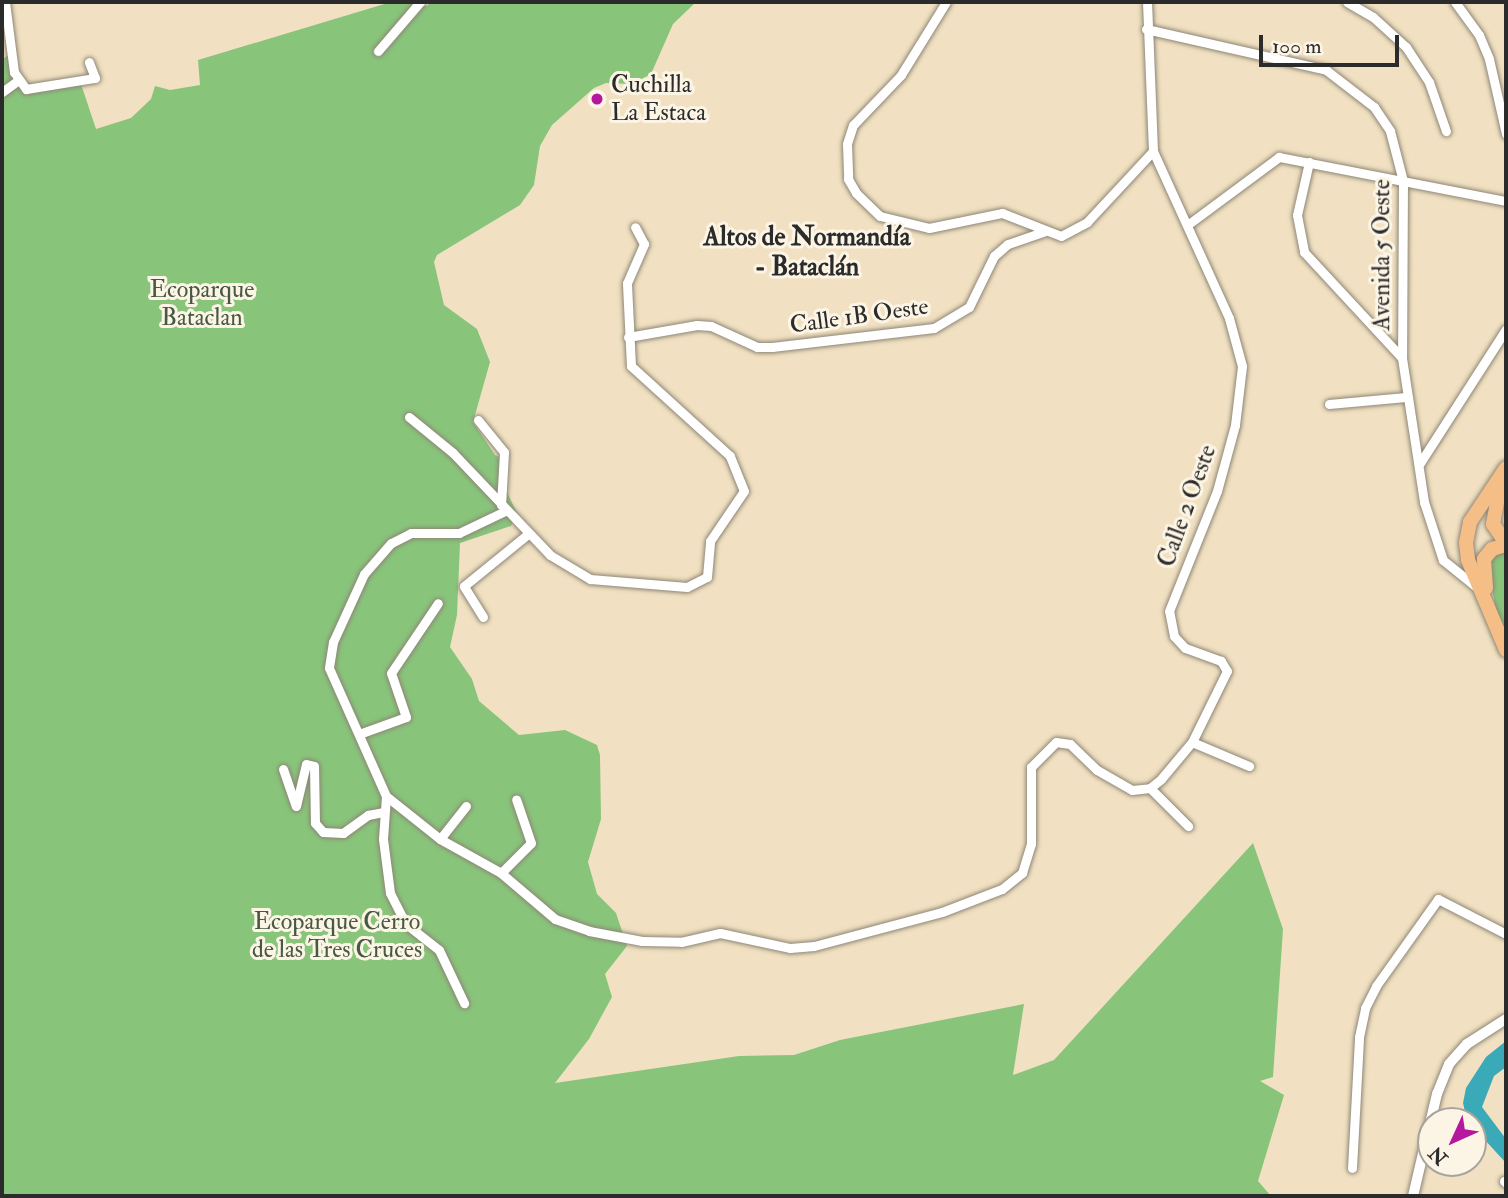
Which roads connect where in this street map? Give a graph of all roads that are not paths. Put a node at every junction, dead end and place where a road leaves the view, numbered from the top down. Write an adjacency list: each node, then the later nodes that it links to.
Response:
1 (5, 2): 9 (street)
2 (420, 2): 8 (street)
3 (946, 2): 21 (street)
4 (1147, 2): 7 (street, Calle 2 Oeste)
5 (1347, 2): 13 (street)
6 (1455, 2): 14 (street)
7 (1146, 29): 15 (street, Calle 2 Oeste); 17 (street, Avenida 5 Oeste)
8 (378, 51)
9 (6, 56): 11 (street)
10 (89, 62): 11 (street)
11 (17, 81): 12 (street)
12 (2, 92)
13 (1446, 131)
14 (1506, 134)
15 (1153, 151): 19 (street, Calle 2 Oeste); 21 (street, Calle 1B Oeste)
16 (1309, 162): 17 (street); 19 (street); 24 (street)
17 (1404, 181): 18 (street); 24 (street, Avenida 5 Oeste)
18 (1506, 201)
19 (1190, 223): 40 (street, Calle 2 Oeste)
20 (635, 227): 23 (street)
21 (1045, 232): 23 (street, Calle 1B Oeste)
22 (1506, 329): 29 (street)
23 (628, 337): 32 (street)
24 (1402, 358): 25 (street, Avenida 5 Oeste)
25 (1406, 397): 26 (street); 29 (street, Avenida 5 Oeste)
26 (1329, 404)
27 (409, 417): 31 (street)
28 (478, 420): 31 (street)
29 (1420, 464): 34 (street, Avenida 5 Oeste)
30 (1505, 470): 33 (main road); 34 (main road)
31 (503, 508): 32 (street); 39 (street)
32 (528, 534): 37 (street)
33 (1506, 544): 36 (main road)
34 (1480, 590): 36 (main road)
35 (438, 603): 39 (street)
36 (1491, 613): 38 (main road)
37 (484, 617)
38 (1506, 650)
39 (359, 734): 44 (street)
40 (1192, 741): 41 (street); 43 (street, Calle 2 Oeste)
41 (1249, 766)
42 (284, 769): 47 (street)
43 (1150, 788): 48 (street); 50 (street)
44 (386, 796): 47 (street); 49 (street)
45 (516, 799): 50 (street)
46 (466, 806): 49 (street)
47 (383, 812): 52 (street)
48 (1188, 826)
49 (440, 839): 50 (street)
50 (501, 873)
51 (1506, 934): 55 (street)
52 (464, 1003)
53 (1506, 1019): 54 (street)
54 (1435, 1107)
55 (1352, 1168)
56 (1417, 1177): 57 (street)
57 (1413, 1196)

